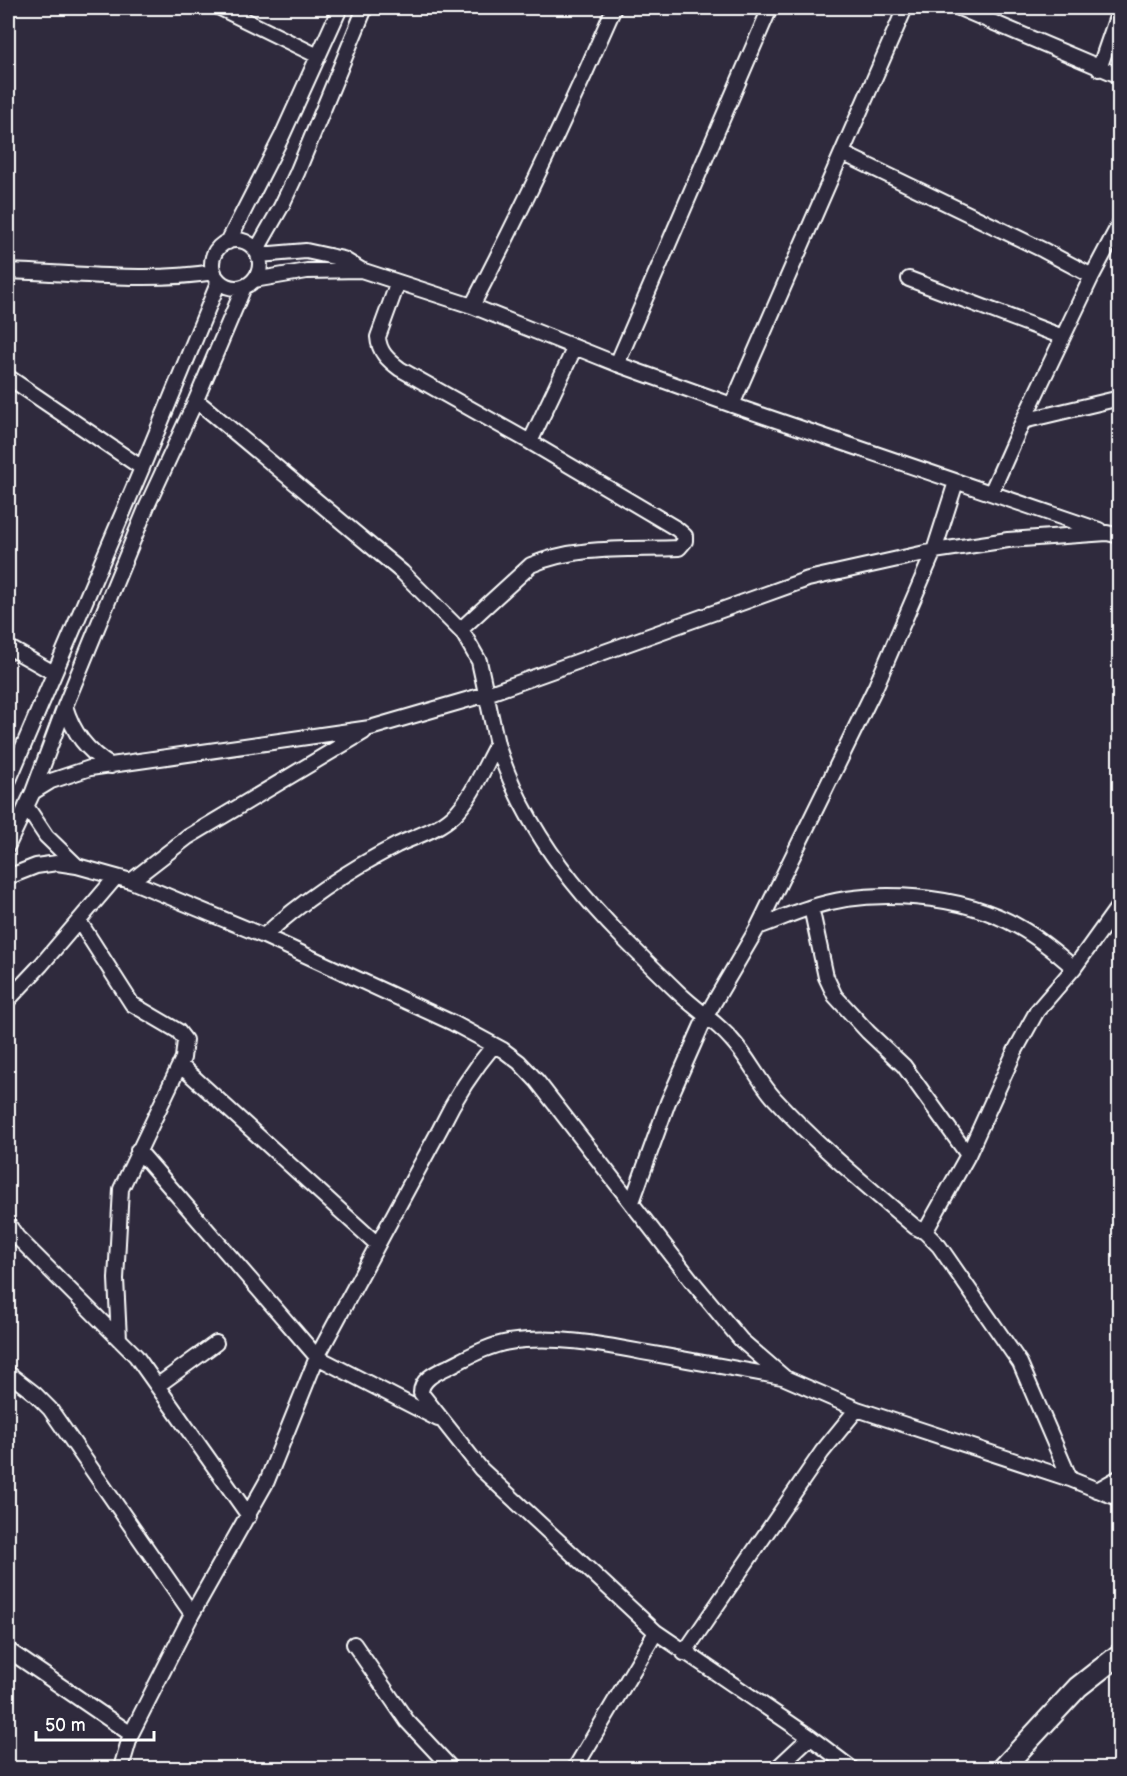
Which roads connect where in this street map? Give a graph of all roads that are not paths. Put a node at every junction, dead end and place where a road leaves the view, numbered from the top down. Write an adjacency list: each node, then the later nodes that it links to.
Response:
1 (220, 8): 9 (street)
2 (340, 8): 9 (street)
3 (365, 8): 16 (street)
4 (614, 8): 24 (street)
5 (770, 8): 27 (street)
6 (905, 8): 12 (street)
7 (959, 8): 10 (street)
8 (1119, 8): 10 (street)
9 (318, 56): 15 (street)
10 (1099, 69): 11 (street)
11 (1119, 76)
12 (842, 153): 20 (street); 31 (street)
13 (1119, 223): 14 (street)
14 (1116, 241): 20 (street)
15 (228, 242): 16 (street); 19 (street)
16 (257, 253): 17 (street); 23 (street)
17 (361, 270): 22 (street); 23 (street)
18 (8, 271): 19 (street)
19 (216, 276): 23 (street); 34 (street)
20 (1092, 276): 25 (street)
21 (909, 279): 25 (street)
22 (398, 282): 24 (street); 33 (street)
23 (249, 283): 30 (street)
24 (472, 306): 26 (street)
25 (1063, 337): 32 (street)
26 (575, 347): 27 (street); 33 (street)
27 (617, 363): 31 (street)
28 (8, 376): 34 (street)
29 (1119, 398): 32 (street)
30 (196, 400): 39 (street); 42 (street)
31 (732, 405): 35 (street)
32 (1023, 421): 36 (street)
33 (530, 442): 39 (street)
34 (142, 468): 40 (street)
35 (956, 482): 36 (street); 38 (street)
36 (991, 493): 37 (street)
37 (1113, 535): 38 (street)
38 (934, 551): 44 (street); 60 (street)
39 (460, 630): 44 (street)
40 (68, 640): 42 (street); 43 (street)
41 (8, 647): 43 (street)
42 (88, 651): 45 (street)
43 (54, 673): 49 (street)
44 (487, 694): 46 (street); 47 (street)
45 (65, 706): 48 (street); 50 (street)
46 (370, 728): 48 (street); 56 (street)
47 (497, 744): 61 (street); 64 (street)
48 (111, 766): 50 (street)
49 (8, 782)
50 (33, 792): 51 (street)
51 (26, 806): 52 (street); 53 (street)
52 (8, 845)
53 (78, 866): 54 (street); 55 (street)
54 (8, 877)
55 (116, 877): 56 (street); 59 (street)
56 (131, 881): 61 (street)
57 (1119, 904): 62 (street)
58 (811, 907): 60 (street); 62 (street); 68 (street)
59 (79, 921): 63 (street); 66 (street)
60 (758, 927): 64 (street)
61 (264, 936): 65 (street)
62 (1074, 968): 68 (street)
63 (8, 1000)
64 (706, 1016): 69 (street); 71 (street)
65 (494, 1045): 69 (street); 72 (street)
66 (180, 1065): 67 (street); 72 (street)
67 (138, 1150): 73 (street); 75 (street)
68 (968, 1155): 71 (street)
69 (632, 1202): 77 (street)
70 (8, 1224): 73 (street)
71 (925, 1232): 82 (street)
72 (377, 1244): 75 (street)
73 (119, 1339): 78 (street)
74 (216, 1343): 78 (street)
75 (317, 1357): 80 (street); 85 (street)
76 (8, 1373): 86 (street)
77 (784, 1378): 79 (street); 80 (street)
78 (157, 1386): 85 (street)
79 (857, 1409): 82 (street); 90 (street)
80 (442, 1421): 87 (street)
81 (1119, 1477): 83 (street)
82 (1070, 1479): 83 (street)
83 (1097, 1490): 84 (street)
84 (1119, 1499)
85 (249, 1516): 86 (street)
86 (192, 1614): 92 (street)
87 (656, 1632): 90 (street); 96 (street)
88 (354, 1644): 95 (street)
89 (8, 1650): 92 (street)
90 (684, 1653): 93 (street)
91 (1119, 1654): 99 (street)
92 (131, 1734): 94 (street)
93 (810, 1737): 97 (street); 98 (street)
94 (121, 1768)
95 (452, 1768)
96 (575, 1768)
97 (777, 1768)
98 (851, 1768)
99 (1003, 1768)

